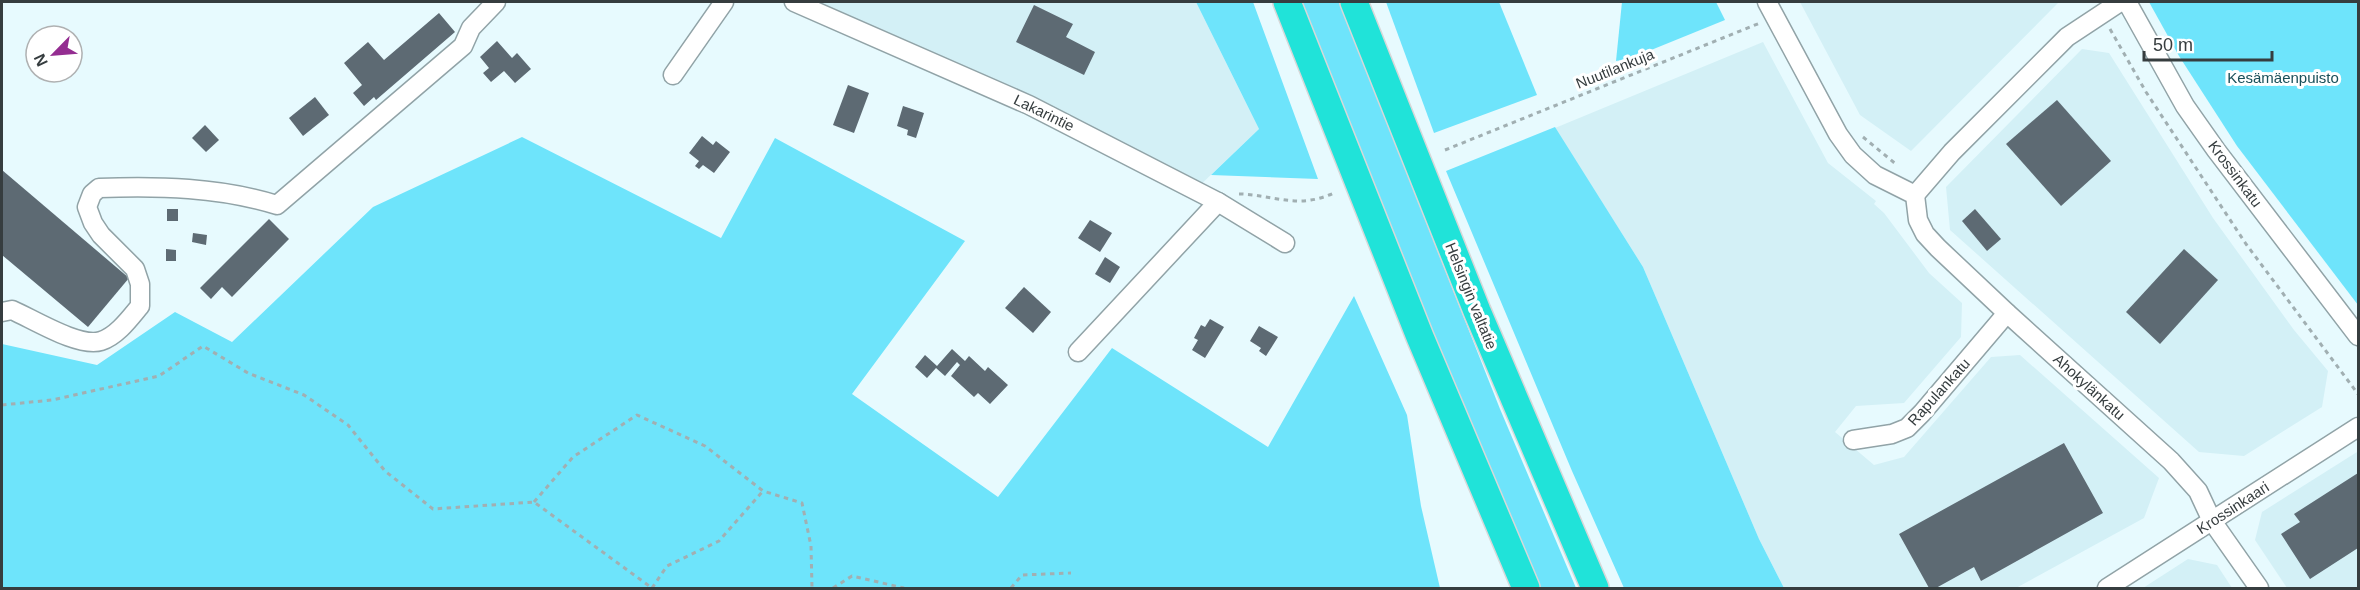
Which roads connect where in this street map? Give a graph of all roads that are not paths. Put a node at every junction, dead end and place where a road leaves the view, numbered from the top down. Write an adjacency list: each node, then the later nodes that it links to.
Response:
1 (496, 2): 13 (street)
2 (724, 2): 9 (street)
3 (794, 2): 11 (street, Lakarintie)
4 (1287, 2): 20 (highway)
5 (1354, 2): 21 (highway, Helsingin valtatie)
6 (2120, 2): 10 (street)
7 (2127, 2): 15 (street, Krossinkatu)
8 (1771, 9): 10 (street)
9 (673, 75)
10 (1915, 195): 14 (street, Ahokylänkatu)
11 (1218, 202): 12 (street, Lakarintie); 16 (street)
12 (1285, 243)
13 (2, 312)
14 (2007, 313): 18 (street, Rapulankatu); 19 (street, Ahokylänkatu)
15 (2358, 336)
16 (1078, 352)
17 (2358, 427): 19 (street, Krossinkaari)
18 (1853, 440)
19 (2212, 521): 22 (street, Krossinkaari); 23 (street, Ahokylänkatu)
20 (1526, 588)
21 (1595, 588)
22 (2107, 588)
23 (2259, 588)

